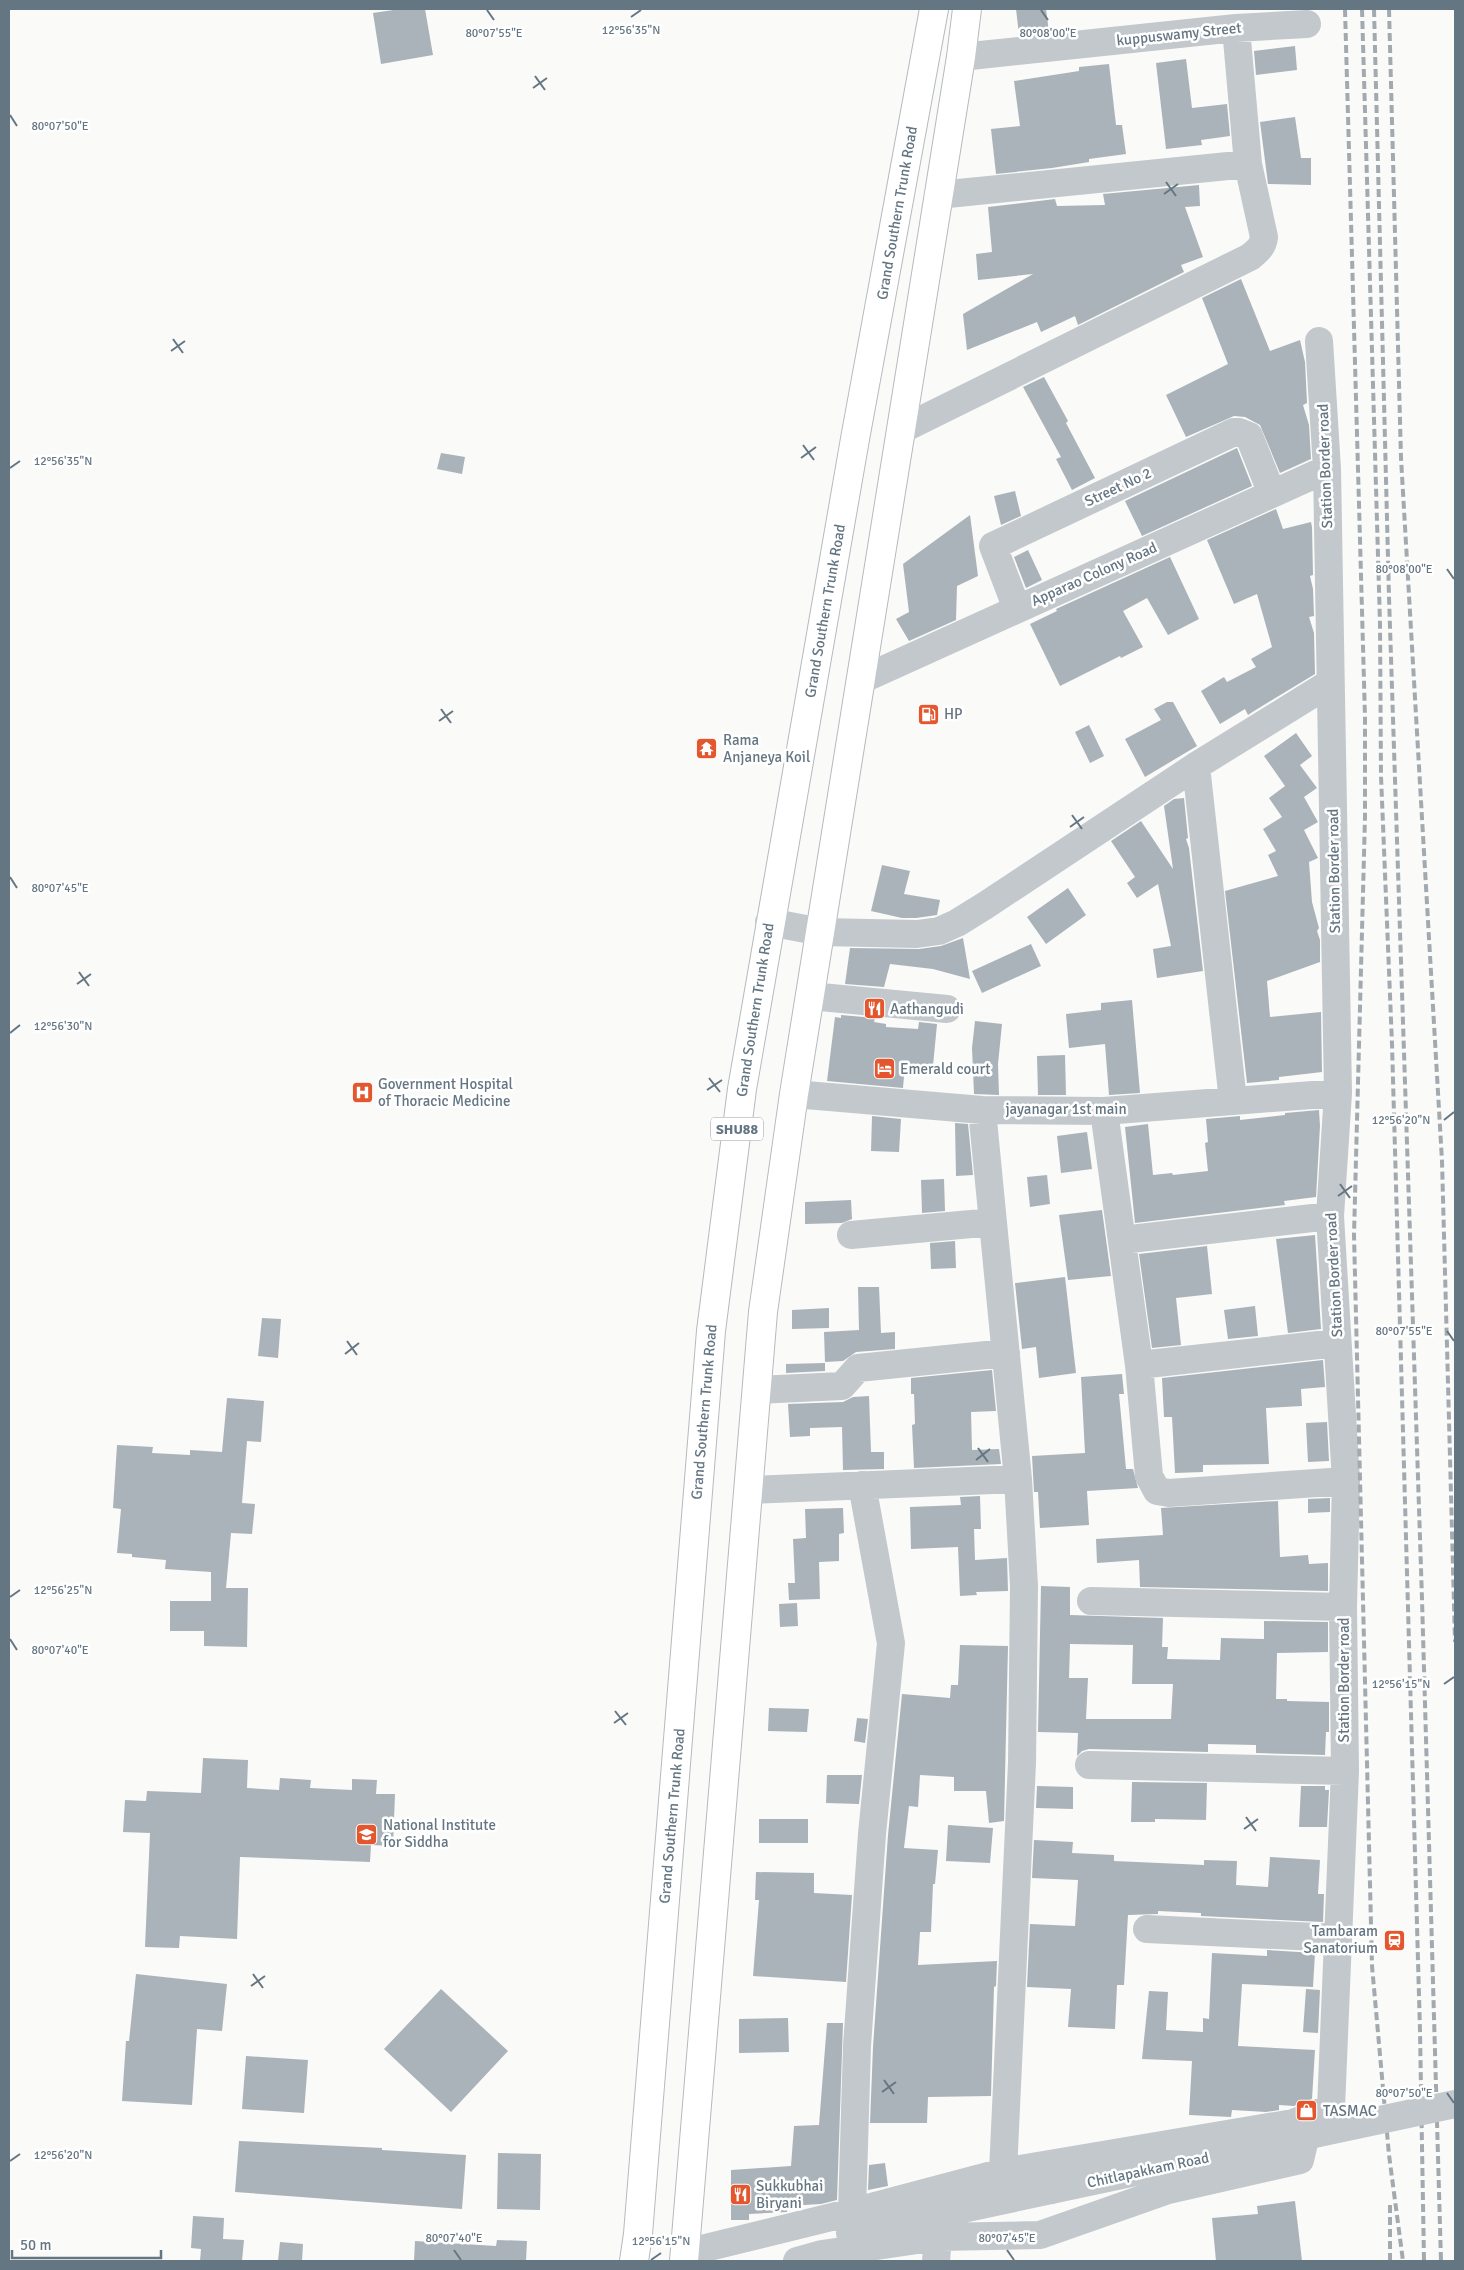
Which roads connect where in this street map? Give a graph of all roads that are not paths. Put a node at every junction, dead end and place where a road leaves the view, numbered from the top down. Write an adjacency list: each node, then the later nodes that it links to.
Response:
1 (934, 9): 16 (main road, Grand Southern Trunk Road / SHU88)
2 (967, 9): 5 (main road)
3 (1307, 24): 4 (street, kuppuswamy Street)
4 (1236, 28): 5 (street, kuppuswamy Street); 6 (street)
5 (961, 57): 7 (main road)
6 (1248, 164): 7 (street); 9 (street)
7 (938, 195): 9 (main road)
8 (1319, 341): 10 (street, Station Border road)
9 (901, 430): 13 (main road)
10 (1327, 469): 11 (street, Apparao Colony Road); 14 (street, Station Border road)
11 (1272, 494): 12 (street, Apparao Colony Road); 12 (street, Street No 2)
12 (1017, 609): 13 (street, Apparao Colony Road)
13 (861, 680): 17 (main road)
14 (1330, 682): 15 (street); 20 (street, Station Border road)
15 (1196, 766): 17 (street); 22 (street)
16 (769, 922): 17 (street); 50 (main road, Grand Southern Trunk Road / SHU88)
17 (821, 932): 18 (main road)
18 (810, 996): 19 (street); 21 (main road)
19 (947, 1009)
20 (1338, 1093): 22 (street, jayanagar 1st main); 25 (street, Station Border road)
21 (794, 1094): 23 (street, jayanagar 1st main); 32 (main road)
22 (1233, 1101): 24 (street, jayanagar 1st main)
23 (982, 1110): 24 (street, jayanagar 1st main); 26 (street)
24 (1104, 1111): 28 (street)
25 (1330, 1216): 28 (street); 29 (street, Station Border road)
26 (993, 1222): 27 (street); 30 (street)
27 (851, 1235)
28 (1122, 1240): 31 (street)
29 (1337, 1343): 31 (street); 34 (street, Station Border road)
30 (1006, 1353): 32 (street); 33 (street)
31 (1138, 1365): 34 (street)
32 (757, 1390): 36 (main road)
33 (1018, 1479): 35 (street); 45 (street)
34 (1346, 1480): 38 (street, Station Border road)
35 (862, 1485): 36 (street); 46 (street)
36 (749, 1490): 48 (main road)
37 (1091, 1601): 38 (street)
38 (1343, 1607): 40 (street, Station Border road)
39 (1089, 1765): 40 (street)
40 (1344, 1771): 42 (street, Station Border road)
41 (1148, 1929): 42 (street)
42 (1337, 1938): 44 (street, Station Border road)
43 (1455, 2104): 46 (street, Chitlapakkam Road, bridge)
44 (1293, 2123): 45 (street); 47 (street)
45 (1003, 2172): 46 (street)
46 (847, 2223): 48 (street); 49 (street)
47 (937, 2249): 49 (street)
48 (684, 2257)
49 (801, 2260)
50 (634, 2261)

